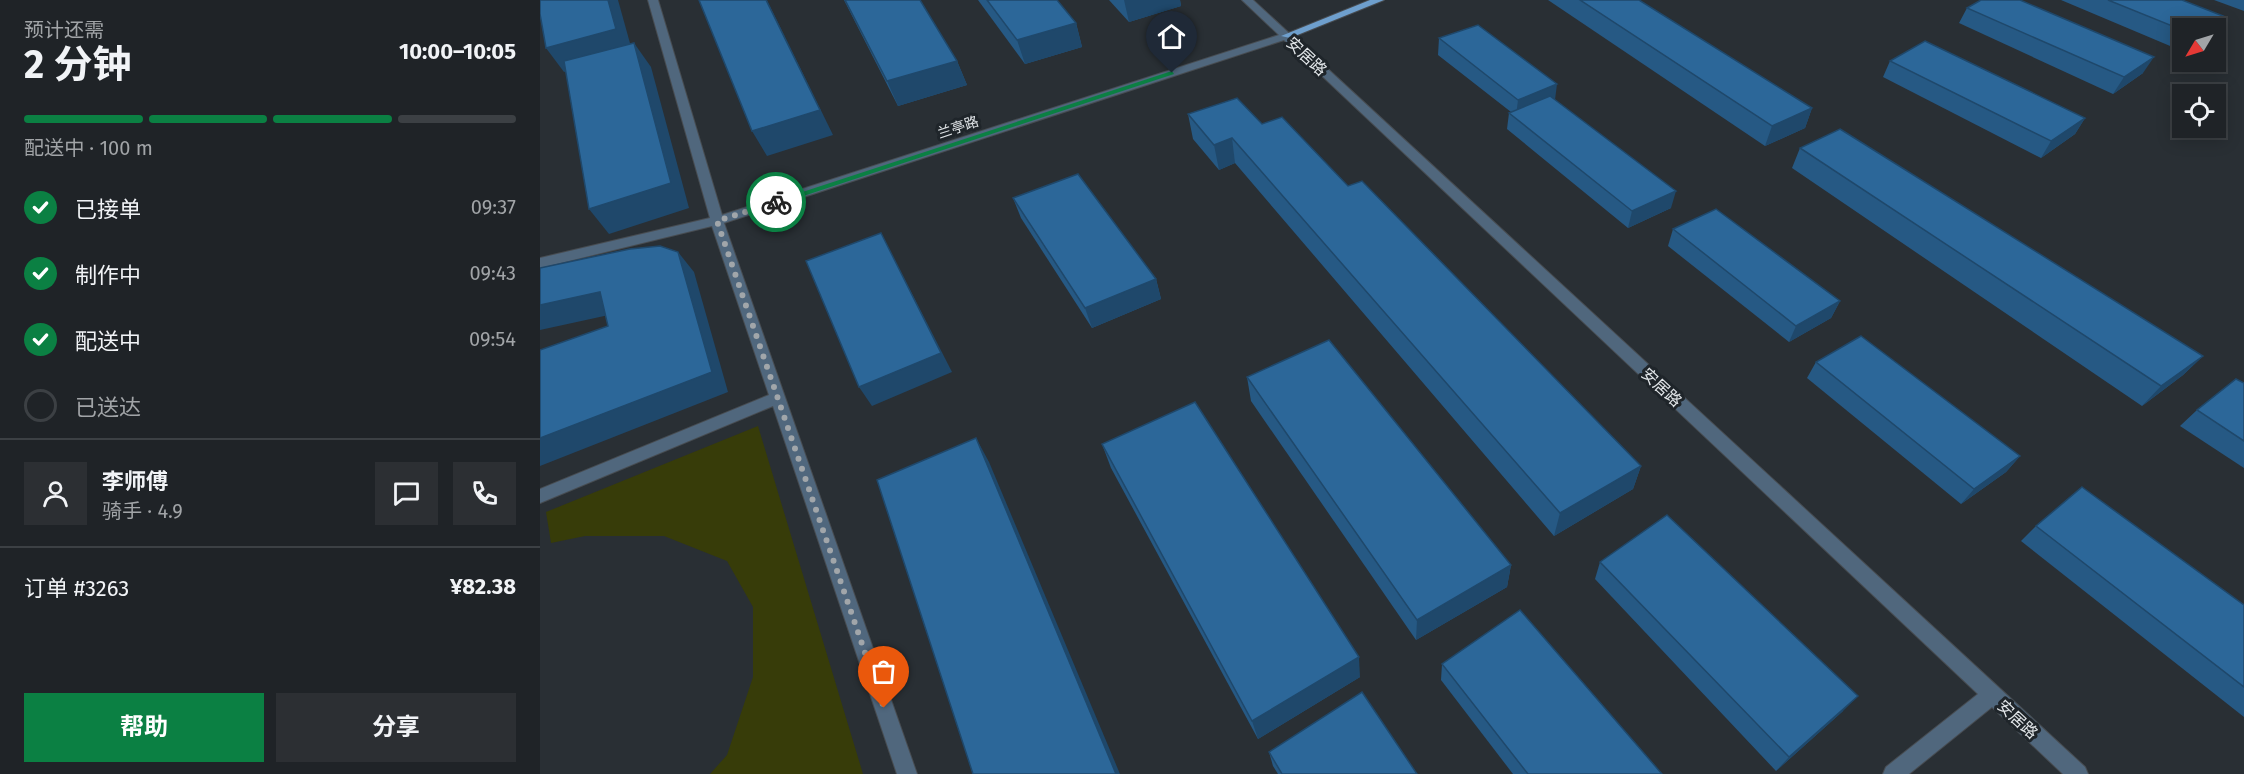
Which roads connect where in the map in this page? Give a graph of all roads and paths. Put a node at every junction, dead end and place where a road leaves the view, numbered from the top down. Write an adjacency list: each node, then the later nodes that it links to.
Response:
1 (653, 0): 5 (street)
2 (1247, 0): 4 (street, 安居路)
3 (1379, 0): 4 (main road, 兰亭路)
4 (1286, 36): 5 (street, 兰亭路); 9 (street, 安居路)
5 (717, 221): 6 (street, 兰亭路); 7 (street)
6 (540, 263)
7 (778, 398): 8 (street); 10 (street)
8 (540, 496)
9 (1992, 695): 11 (street); 12 (street, 安居路)
10 (907, 774)
11 (1893, 774)
12 (2078, 774)

